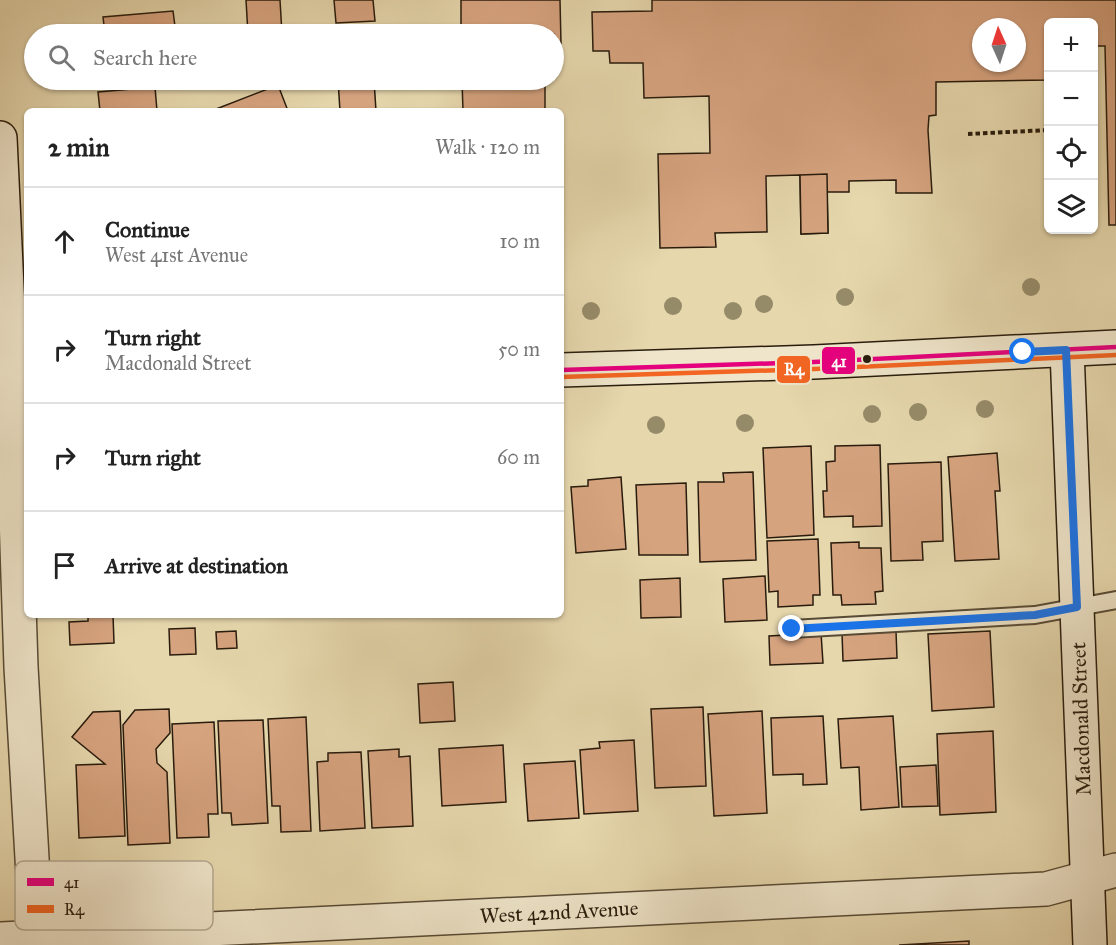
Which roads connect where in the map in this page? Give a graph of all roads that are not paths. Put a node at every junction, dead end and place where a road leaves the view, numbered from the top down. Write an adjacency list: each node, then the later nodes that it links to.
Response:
1 (0, 138): 5 (street)
2 (1116, 347): 3 (street)
3 (1066, 350): 4 (street); 7 (street, Macdonald Street)
4 (564, 370)
5 (13, 394): 9 (street)
6 (1116, 600): 7 (lane)
7 (1077, 607): 8 (lane); 11 (street, Macdonald Street)
8 (792, 629)
9 (11, 668): 10 (street)
10 (29, 861)
11 (1101, 874): 13 (street, West 42nd Avenue); 14 (street, Macdonald Street)
12 (0, 939): 13 (street, West 42nd Avenue)
13 (37, 941)
14 (1090, 945)

